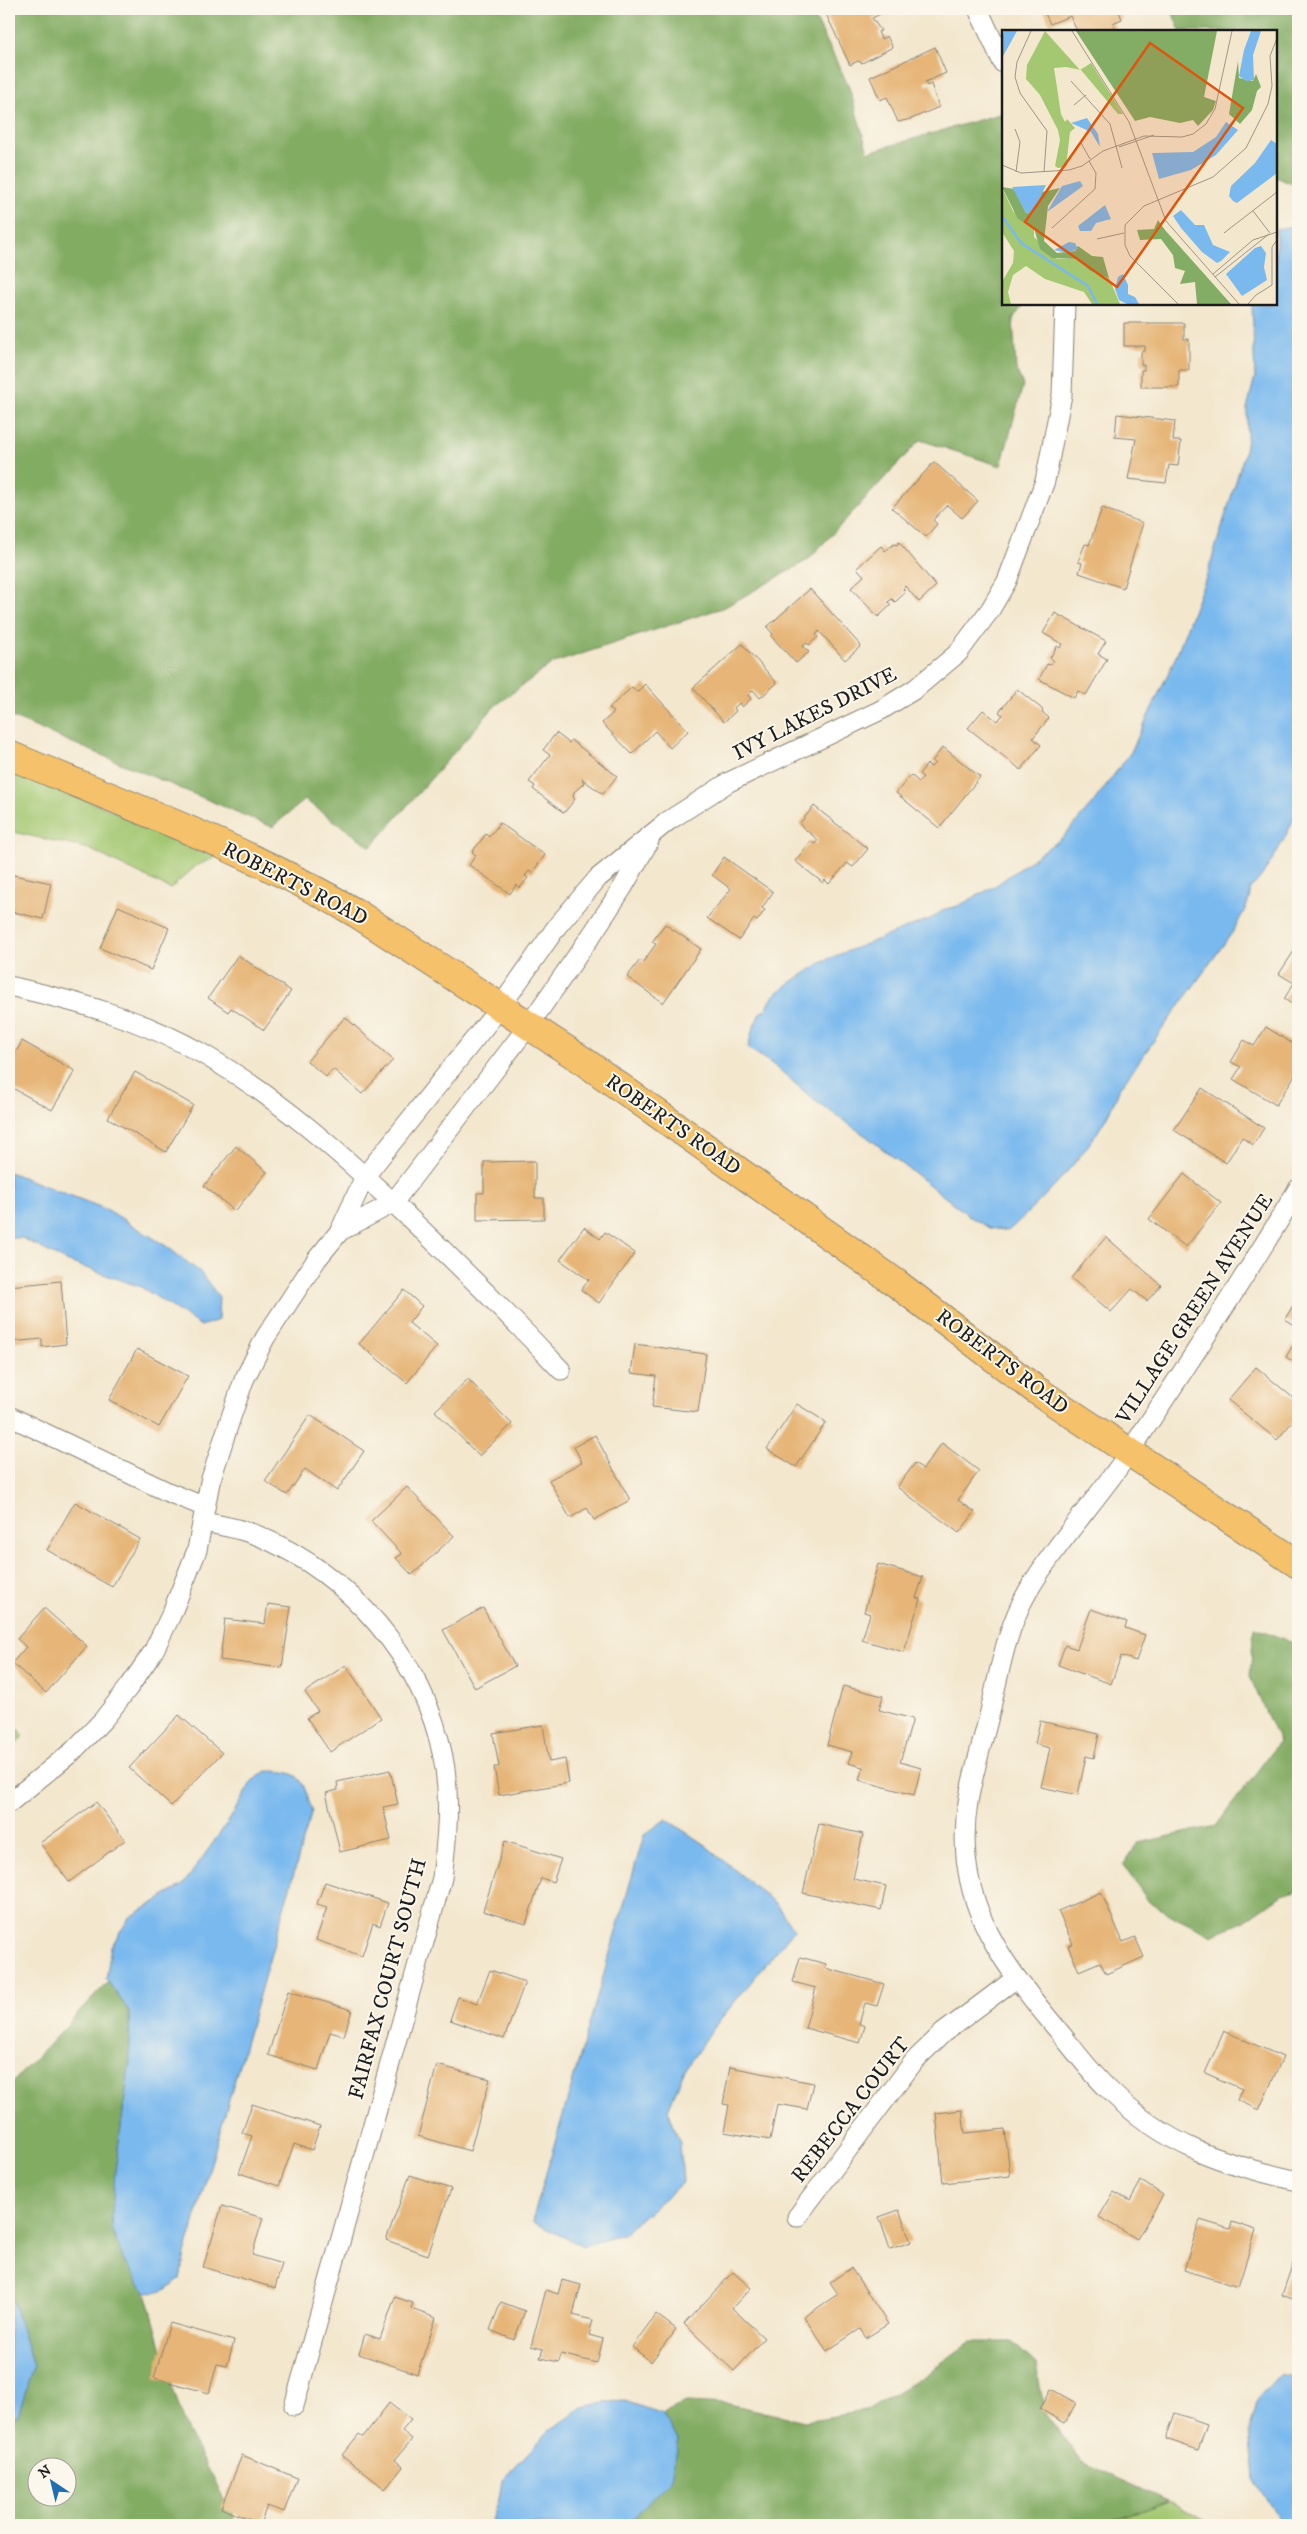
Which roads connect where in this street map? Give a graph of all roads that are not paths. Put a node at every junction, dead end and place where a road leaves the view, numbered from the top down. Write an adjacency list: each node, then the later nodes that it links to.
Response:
1 (978, 9): 2 (street)
2 (1002, 61)
3 (1065, 305): 5 (street, IVY LAKES DRIVE)
4 (9, 755): 7 (main road, ROBERTS ROAD)
5 (653, 833): 7 (street, IVY LAKES DRIVE); 8 (street, IVY LAKES DRIVE)
6 (9, 986): 9 (street)
7 (501, 1006): 8 (main road, ROBERTS ROAD); 9 (street, IVY LAKES DRIVE)
8 (529, 1024): 11 (street, IVY LAKES DRIVE); 15 (main road, ROBERTS ROAD)
9 (365, 1176): 11 (street); 12 (street, IVY LAKES DRIVE)
10 (1298, 1189): 15 (street, VILLAGE GREEN AVENUE)
11 (393, 1202): 12 (street); 13 (street)
12 (340, 1231): 16 (street)
13 (561, 1370)
14 (9, 1416): 16 (street, FAIRFAX COURT SOUTH)
15 (1129, 1453): 17 (main road, ROBERTS ROAD); 19 (street, VILLAGE GREEN AVENUE)
16 (205, 1514): 18 (street); 22 (street, FAIRFAX COURT SOUTH)
17 (1298, 1564)
18 (9, 1802)
19 (1015, 1979): 20 (street, VILLAGE GREEN AVENUE); 21 (street, REBECCA COURT)
20 (1298, 2181)
21 (797, 2217)
22 (294, 2406)

